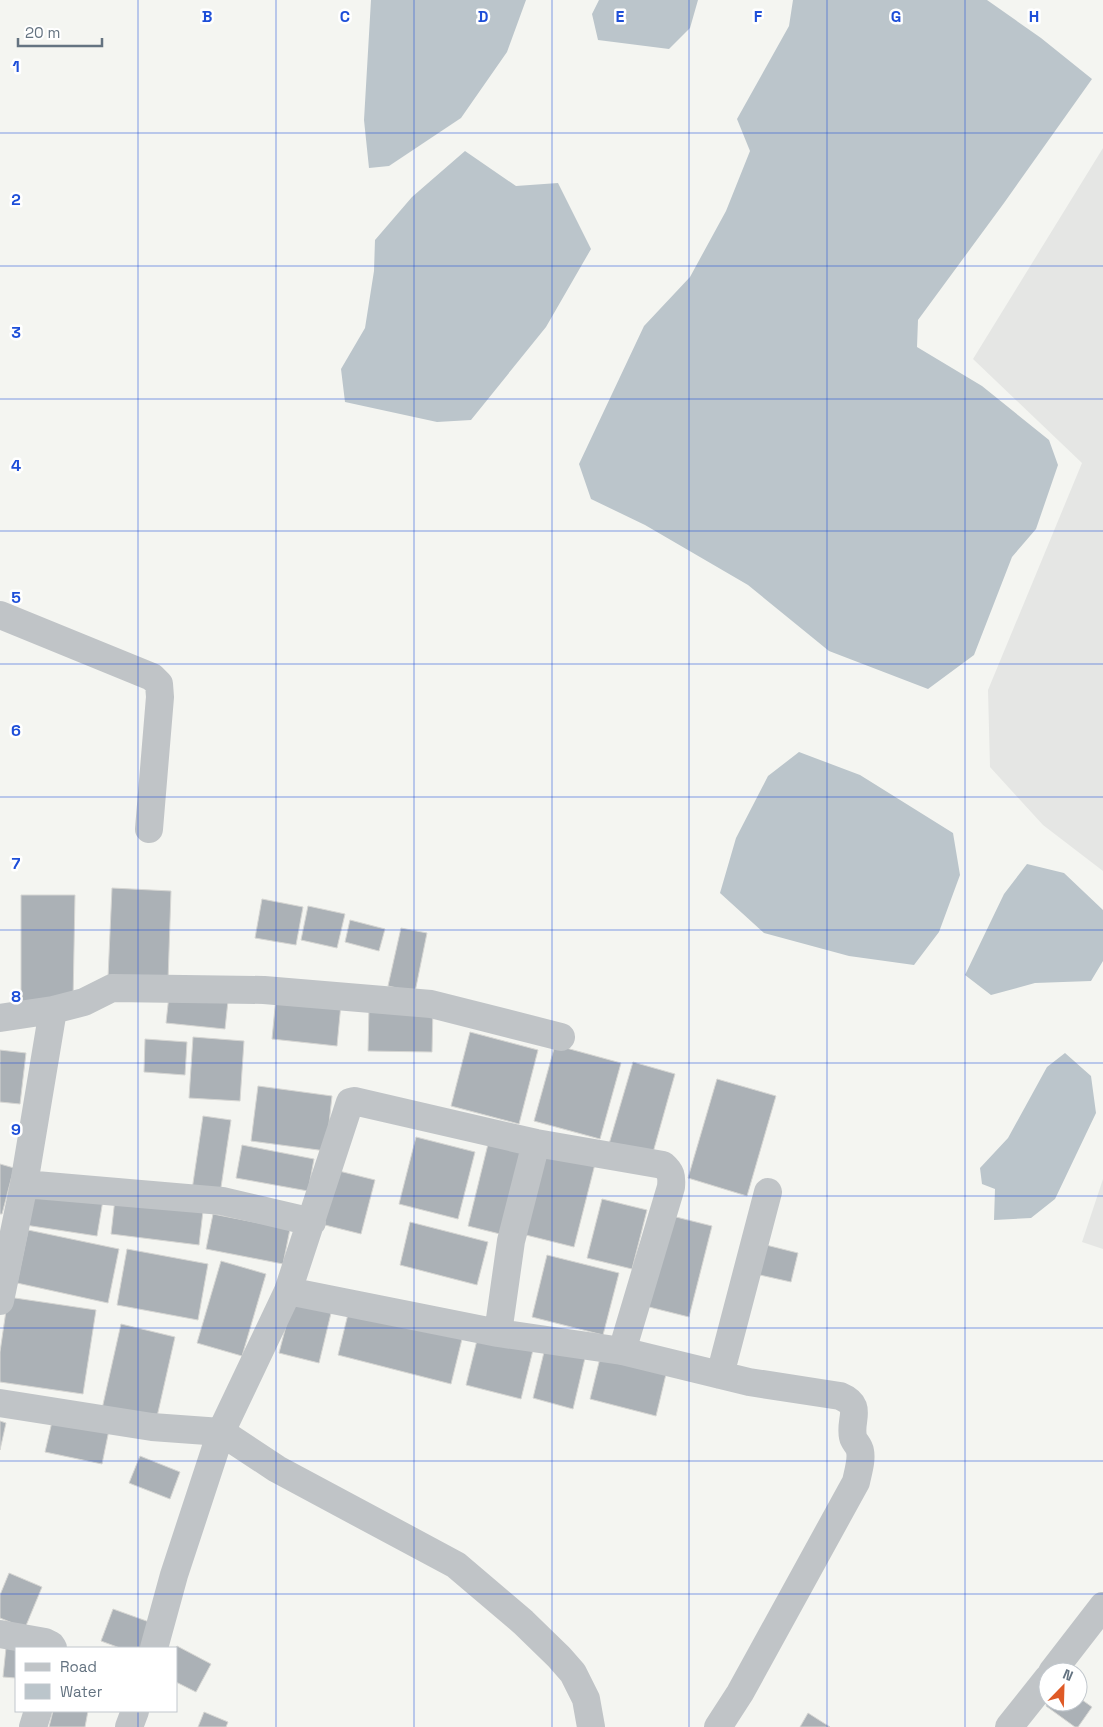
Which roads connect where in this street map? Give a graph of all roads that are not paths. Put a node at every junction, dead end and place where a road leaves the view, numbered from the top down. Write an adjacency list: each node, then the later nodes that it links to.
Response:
1 (0, 615): 2 (street)
2 (149, 829)
3 (53, 1010): 4 (street); 5 (street); 7 (street)
4 (0, 1018)
5 (561, 1036)
6 (536, 1143): 9 (street); 12 (street); 13 (street)
7 (24, 1184): 9 (street); 11 (street)
8 (768, 1192): 14 (street)
9 (312, 1222): 10 (street)
10 (288, 1291): 12 (street); 16 (street)
11 (0, 1301)
12 (498, 1333): 13 (street)
13 (622, 1351): 14 (street)
14 (720, 1375): 29 (street)
15 (0, 1403): 16 (street)
16 (221, 1432): 20 (street); 28 (street)
17 (1099, 1619): 21 (street)
18 (0, 1634): 19 (street)
19 (52, 1647)
20 (154, 1647)
21 (1061, 1662)
22 (1038, 1692): 25 (street)
23 (38, 1712): 26 (street)
24 (135, 1712): 27 (street)
25 (1014, 1726)
26 (33, 1727)
27 (129, 1727)
28 (591, 1727)
29 (718, 1727)

